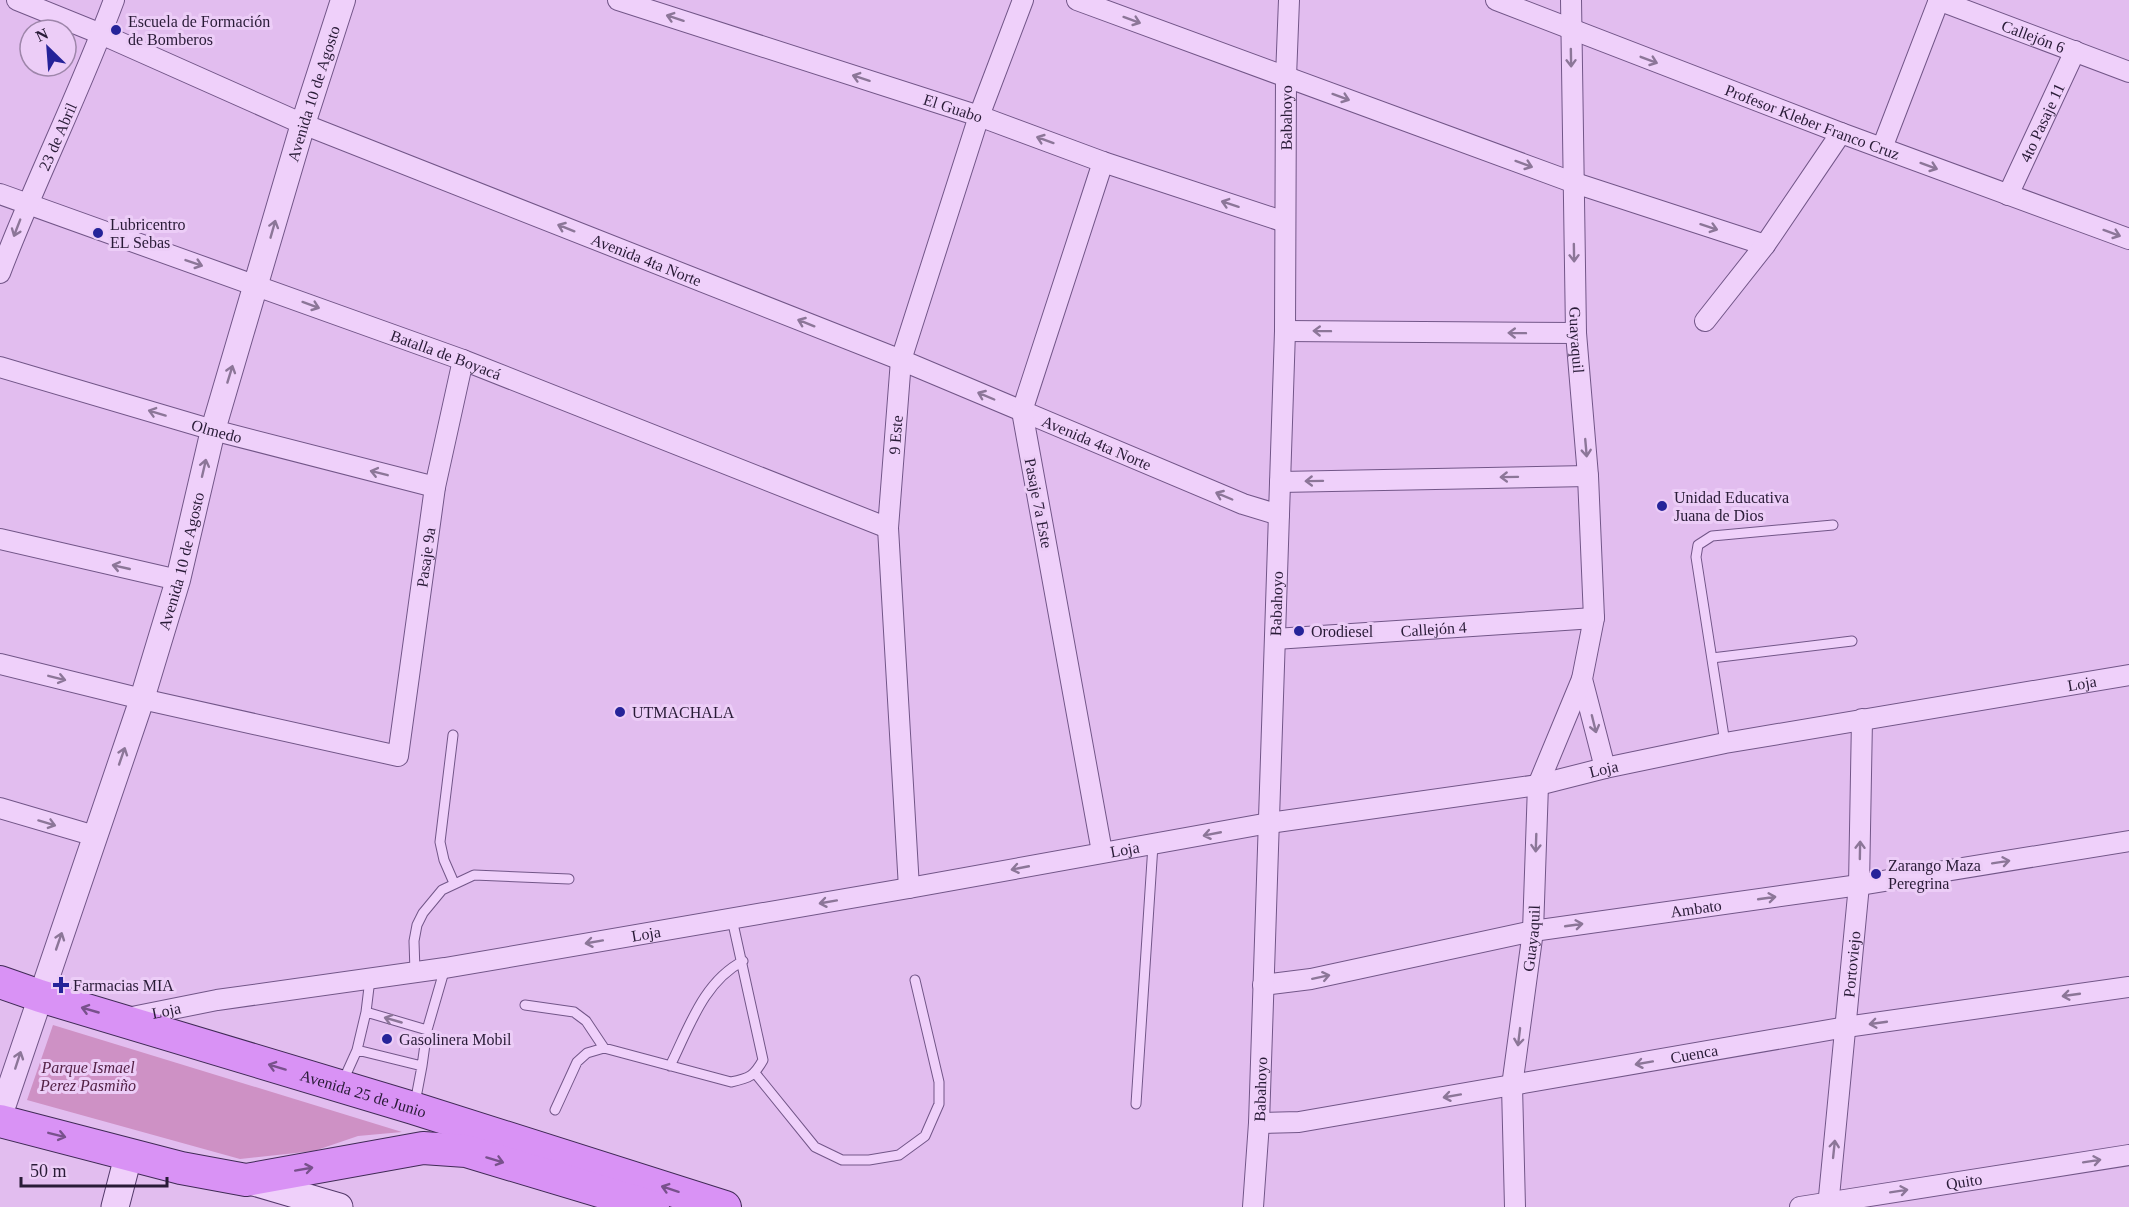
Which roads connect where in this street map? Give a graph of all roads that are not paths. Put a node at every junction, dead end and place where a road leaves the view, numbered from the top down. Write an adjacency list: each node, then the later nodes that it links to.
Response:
1 (17, 0): 12 (street, Avenida 4ta Norte)
2 (114, 0): 12 (street, 23 de Abril)
3 (343, 0): 17 (street, Avenida 10 de Agosto)
4 (618, 0): 16 (street, El Guabo, one-way to 4)
5 (1023, 0): 16 (street, 9 Este)
6 (1077, 0): 15 (street, one-way to 15)
7 (1289, 0): 15 (street, Babahoyo)
8 (1496, 0): 11 (street, Profesor Kleber Franco Cruz)
9 (1571, 0): 11 (street, Guayaquil)
10 (1938, 0): 13 (street, Callejón 6); 19 (street)
11 (1571, 30): 18 (street, Profesor Kleber Franco Cruz, one-way to 18); 21 (street, Guayaquil, one-way to 21)
12 (101, 34): 17 (street, Avenida 4ta Norte); 24 (street, 23 de Abril)
13 (2075, 51): 14 (street, Callejón 6); 23 (street, 4to Pasaje 11)
14 (2129, 72)
15 (1286, 77): 21 (street, one-way to 21); 25 (street, Babahoyo)
16 (979, 116): 20 (street, El Guabo, one-way to 16); 34 (street, 9 Este)
17 (303, 124): 29 (street, Avenida 10 de Agosto, one-way to 17); 34 (street, Avenida 4ta Norte, one-way to 17)
18 (1841, 134): 19 (street, Profesor Kleber Franco Cruz); 27 (street)
19 (1882, 148): 23 (street, Profesor Kleber Franco Cruz, one-way to 23)
20 (1103, 162): 25 (street, El Guabo, one-way to 20); 36 (street, Pasaje 7a Este)
21 (1572, 182): 27 (street, one-way to 27); 32 (street, Guayaquil, one-way to 32)
22 (0, 194): 24 (street, Batalla de Boyacá)
23 (2008, 195): 26 (street, Profesor Kleber Franco Cruz, one-way to 26)
24 (27, 203): 28 (street, 23 de Abril, one-way to 28); 29 (street, Batalla de Boyacá, one-way to 29)
25 (1285, 222): 31 (street, Babahoyo)
26 (2129, 239)
27 (1765, 245): 30 (street)
28 (0, 273)
29 (256, 285): 33 (street, Batalla de Boyacá, one-way to 33); 37 (street, Avenida 10 de Agosto, one-way to 29)
30 (1705, 321)
31 (1285, 331): 32 (street, one-way to 31); 39 (street, Babahoyo)
32 (1576, 333): 38 (street, Guayaquil, one-way to 38)
33 (463, 360): 40 (street, Pasaje 9a); 43 (street, Batalla de Boyacá)
34 (901, 360): 36 (street, Avenida 4ta Norte, one-way to 34); 43 (street, 9 Este)
35 (0, 367): 37 (street, Olmedo, one-way to 35)
36 (1022, 411): 41 (street, Avenida 4ta Norte, one-way to 36); 64 (street, Pasaje 7a Este)
37 (213, 430): 40 (street, Olmedo, one-way to 37); 45 (street, Avenida 10 de Agosto, one-way to 37)
38 (1588, 476): 39 (street, one-way to 39); 46 (street, Guayaquil)
39 (1280, 482): 41 (street, Babahoyo)
40 (435, 487): 53 (street, Pasaje 9a)
41 (1279, 515): 47 (street, Babahoyo)
42 (1833, 525): 49 (lane)
43 (888, 528): 68 (street, 9 Este)
44 (0, 538): 45 (street, one-way to 44)
45 (178, 580): 53 (street, Avenida 10 de Agosto)
46 (1594, 618): 47 (street, Callejón 4); 52 (street, Guayaquil)
47 (1275, 639): 60 (street, Babahoyo)
48 (1851, 641): 49 (lane)
49 (1712, 658): 56 (lane)
50 (0, 664): 53 (street, one-way to 53)
51 (2129, 675): 54 (street, Loja)
52 (1582, 679): 57 (street, Guayaquil, one-way to 57); 58 (street, Guayaquil)
53 (142, 699): 61 (street, Avenida 10 de Agosto, one-way to 53)
54 (1862, 719): 56 (street, Loja); 67 (street, Portoviejo, one-way to 54)
55 (453, 735): 66 (lane)
56 (1725, 743): 57 (street, Loja)
57 (1605, 768): 58 (street, Loja)
58 (1538, 784): 60 (street, Loja); 70 (street, Guayaquil, one-way to 70)
59 (0, 808): 61 (street, one-way to 61)
60 (1269, 823): 63 (street, Loja, one-way to 63); 77 (street, Babahoyo)
61 (95, 836): 79 (street, Avenida 10 de Agosto, one-way to 61)
62 (2129, 841): 67 (street, Ambato, one-way to 62)
63 (1153, 845): 64 (street, Loja); 92 (lane)
64 (1102, 852): 68 (street, Loja, one-way to 68)
65 (569, 879): 66 (lane)
66 (454, 883): 73 (lane)
67 (1859, 885): 70 (street, Ambato, one-way to 67); 83 (street, Portoviejo)
68 (909, 888): 69 (street, Loja, one-way to 69)
69 (732, 919): 71 (lane); 72 (street, Loja, one-way to 72)
70 (1533, 931): 77 (street, Ambato, one-way to 70); 91 (street, Guayaquil, one-way to 91)
71 (742, 961): 88 (lane); 89 (lane)
72 (445, 968): 73 (street, Loja); 84 (lane)
73 (414, 972): 74 (street, Loja)
74 (370, 979): 81 (lane); 82 (street, Loja)
75 (915, 980): 89 (lane)
76 (0, 982): 79 (main road, Avenida 25 de Junio)
77 (1263, 985): 97 (street, Babahoyo)
78 (2129, 987): 83 (street, Cuenca, one-way to 83)
79 (40, 996): 82 (main road, Avenida 25 de Junio, one-way to 79); 95 (street, Avenida 10 de Agosto, one-way to 79)
80 (525, 1005): 85 (lane)
81 (366, 1012): 84 (lane, one-way to 81); 86 (lane)
82 (120, 1019): 90 (main road, Avenida 25 de Junio, one-way to 82)
83 (1846, 1027): 91 (street, Cuenca, one-way to 91); 101 (street, Portoviejo, one-way to 83)
84 (427, 1030): 87 (lane)
85 (604, 1048): 88 (lane); 94 (lane)
86 (357, 1050): 87 (lane); 90 (lane)
87 (422, 1066): 93 (lane)
88 (670, 1066): 89 (lane)
89 (755, 1073)
90 (340, 1086): 93 (main road, Avenida 25 de Junio)
91 (1512, 1086): 97 (street, Cuenca, one-way to 97); 107 (street, Guayaquil)
92 (1136, 1104)
93 (413, 1108): 105 (main road, Avenida 25 de Junio, one-way to 93)
94 (555, 1110)
95 (0, 1116)
96 (0, 1121): 98 (main road, one-way to 98)
97 (1259, 1123): 106 (street, Babahoyo)
98 (129, 1153): 100 (main road); 102 (main road)
99 (2129, 1155): 101 (street, Quito, one-way to 99)
100 (246, 1180): 103 (main road); 104 (main road, one-way to 104)
101 (1828, 1205): 108 (street, Quito)
102 (115, 1207)
103 (339, 1207)
104 (654, 1207)
105 (725, 1207)
106 (1253, 1207)
107 (1515, 1207)
108 (1800, 1207)

